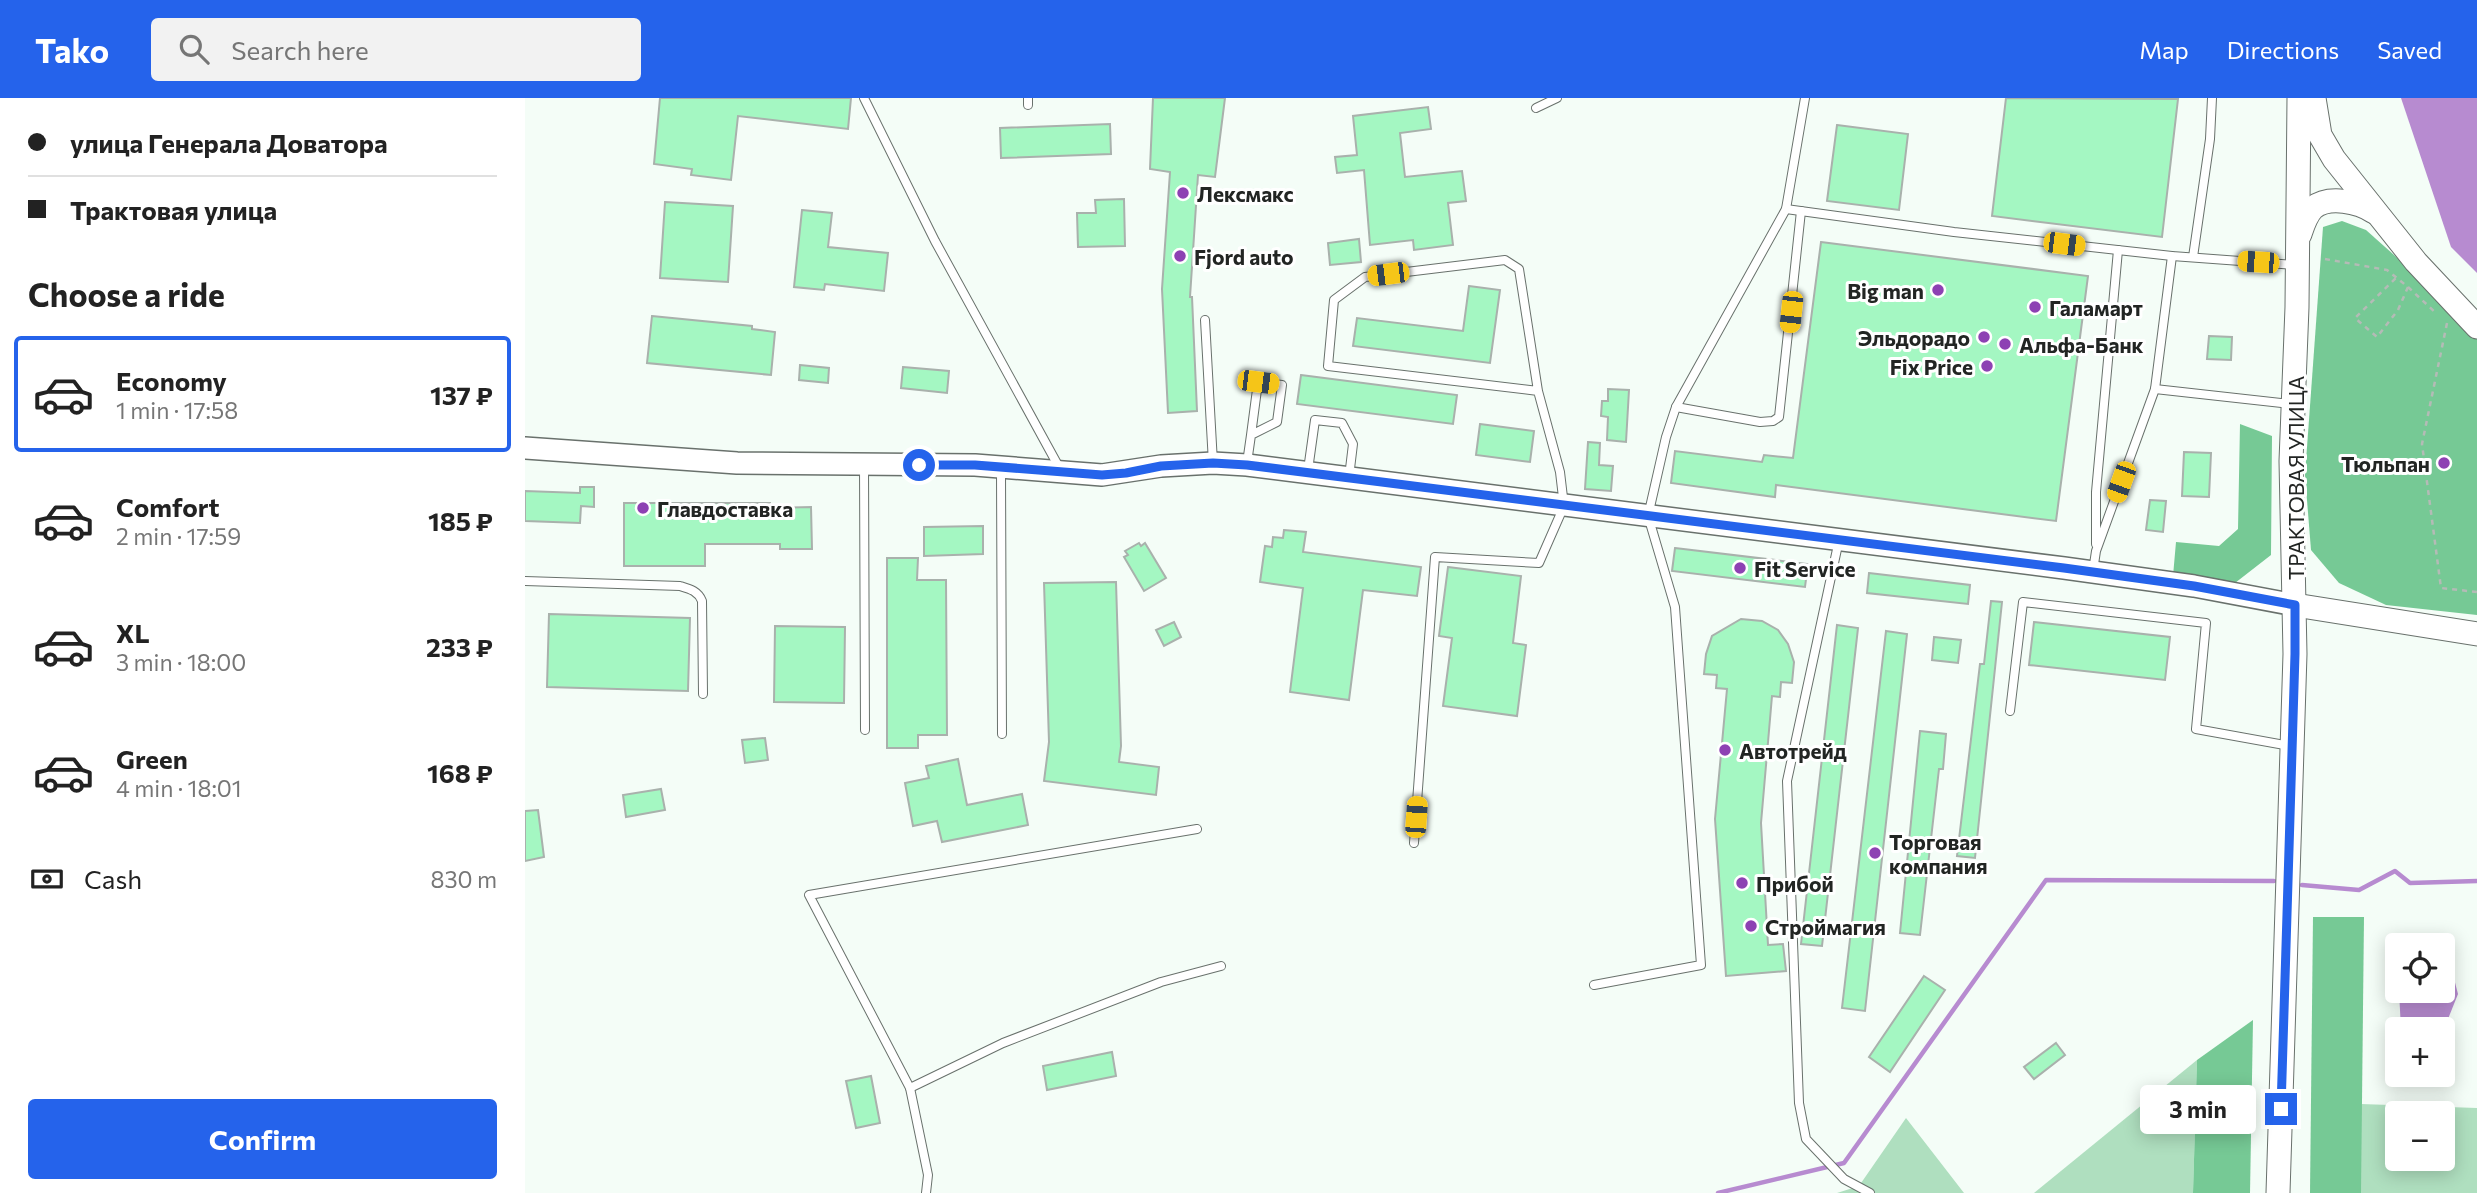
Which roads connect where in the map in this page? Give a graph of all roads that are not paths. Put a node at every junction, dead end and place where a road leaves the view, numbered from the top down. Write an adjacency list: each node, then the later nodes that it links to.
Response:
1 (864, 98): 26 (lane)
2 (1557, 98): 6 (lane)
3 (1805, 98): 7 (lane)
4 (2212, 98): 13 (lane)
5 (2301, 99): 9 (main road); 11 (main road, ТРАКТОВАЯ УЛИЦА)
6 (1536, 108)
7 (1786, 209): 8 (lane); 19 (lane)
8 (1801, 211): 10 (lane); 19 (lane)
9 (2374, 212): 11 (main road); 15 (main road)
10 (2118, 250): 12 (lane); 32 (lane)
11 (2297, 254): 13 (lane); 18 (main road, ТРАКТОВАЯ УЛИЦА)
12 (2172, 256): 13 (lane); 16 (lane)
13 (2193, 257)
14 (1205, 320): 22 (lane)
15 (2477, 327)
16 (2155, 389): 18 (lane); 32 (lane)
17 (1538, 391): 17 (lane); 29 (lane)
18 (2293, 404): 35 (main road, ТРАКТОВАЯ УЛИЦА)
19 (1676, 407): 30 (lane)
20 (1251, 435): 20 (lane); 24 (lane)
21 (525, 448): 23 (street)
22 (1213, 463): 24 (street); 26 (street)
23 (864, 464): 25 (street); 39 (lane)
24 (1247, 465): 27 (street)
25 (1001, 467): 26 (street); 40 (lane)
26 (1061, 472)
27 (1308, 473): 28 (street); 28 (lane)
28 (1349, 479): 29 (street)
29 (1565, 506): 30 (street); 43 (lane)
30 (1648, 516): 31 (street); 45 (lane)
31 (1839, 540): 33 (street); 48 (lane)
32 (2096, 551): 33 (lane)
33 (2092, 573): 35 (street)
34 (525, 581): 37 (lane)
35 (2295, 605): 36 (main road); 41 (main road, ТРАКТОВАЯ УЛИЦА)
36 (2477, 634)
37 (703, 694)
38 (2010, 712): 41 (lane)
39 (865, 730)
40 (1002, 734)
41 (2292, 747): 49 (main road, ТРАКТОВАЯ УЛИЦА)
42 (1197, 829): 46 (lane)
43 (1414, 843)
44 (1221, 966): 46 (lane)
45 (1594, 985)
46 (910, 1088): 47 (lane)
47 (926, 1193)
48 (1870, 1193)
49 (2278, 1193)

